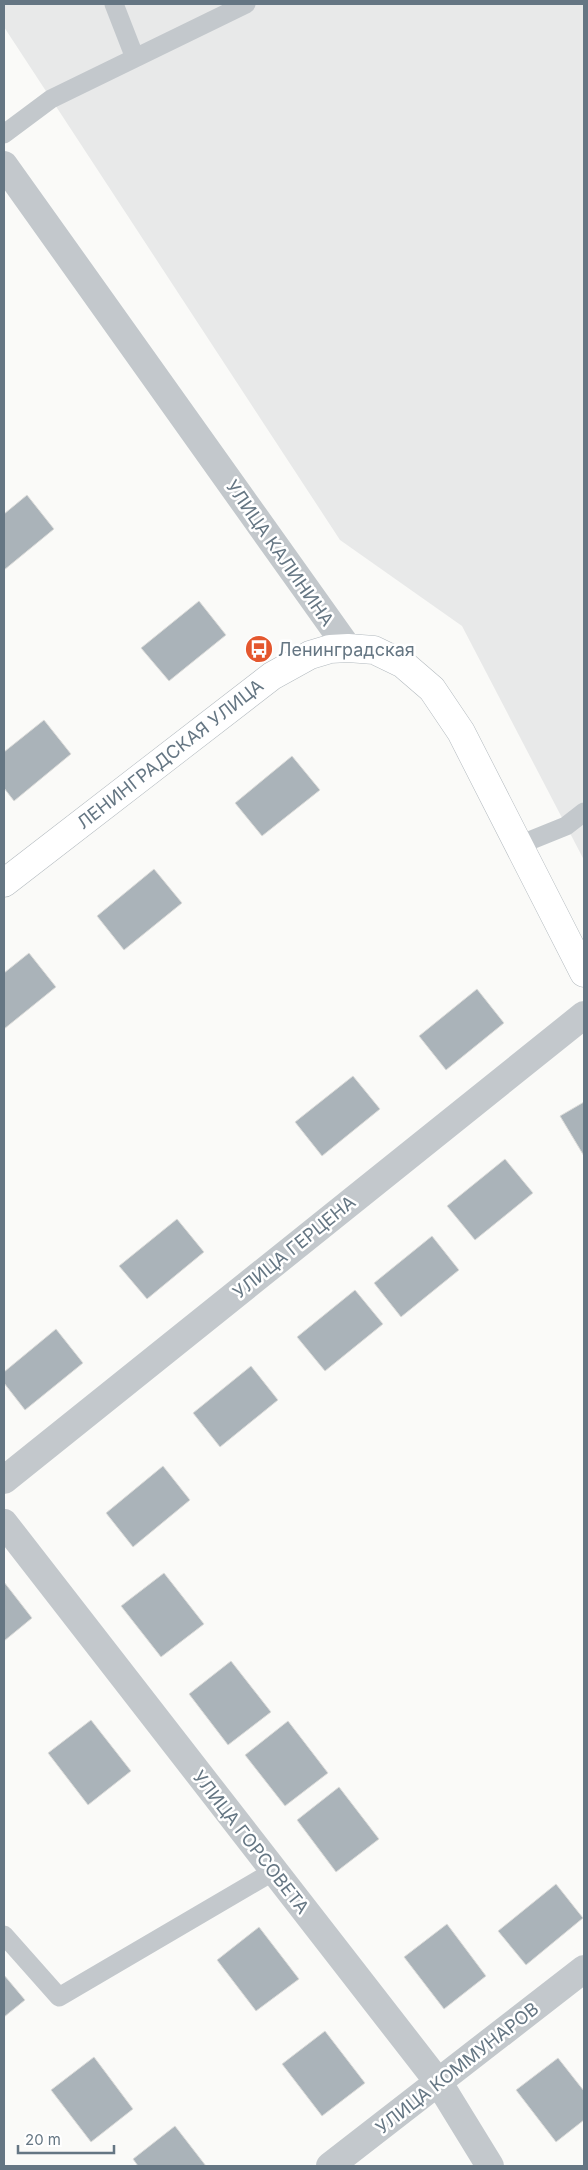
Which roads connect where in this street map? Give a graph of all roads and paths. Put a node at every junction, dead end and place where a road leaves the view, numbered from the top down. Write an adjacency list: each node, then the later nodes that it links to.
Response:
1 (114, 4): 3 (lane)
2 (246, 4): 3 (lane)
3 (135, 58): 4 (lane)
4 (4, 134)
5 (4, 165): 6 (street, УЛИЦА КАЛИНИНА)
6 (348, 648): 8 (street); 9 (street, ЛЕНИНГРАДСКАЯ УЛИЦА)
7 (584, 812): 8 (lane)
8 (519, 845): 10 (street)
9 (4, 883)
10 (584, 973)
11 (584, 1015): 12 (street, УЛИЦА ГЕРЦЕНА)
12 (4, 1480)
13 (4, 1523): 14 (street, УЛИЦА ГОРСОВЕТА)
14 (274, 1872): 15 (lane); 17 (street, УЛИЦА ГОРСОВЕТА)
15 (4, 1936)
16 (584, 1969): 17 (street, УЛИЦА КОММУНАРОВ)
17 (439, 2082): 18 (street, УЛИЦА КОММУНАРОВ); 19 (street, УЛИЦА ГОРСОВЕТА)
18 (330, 2166)
19 (490, 2166)

